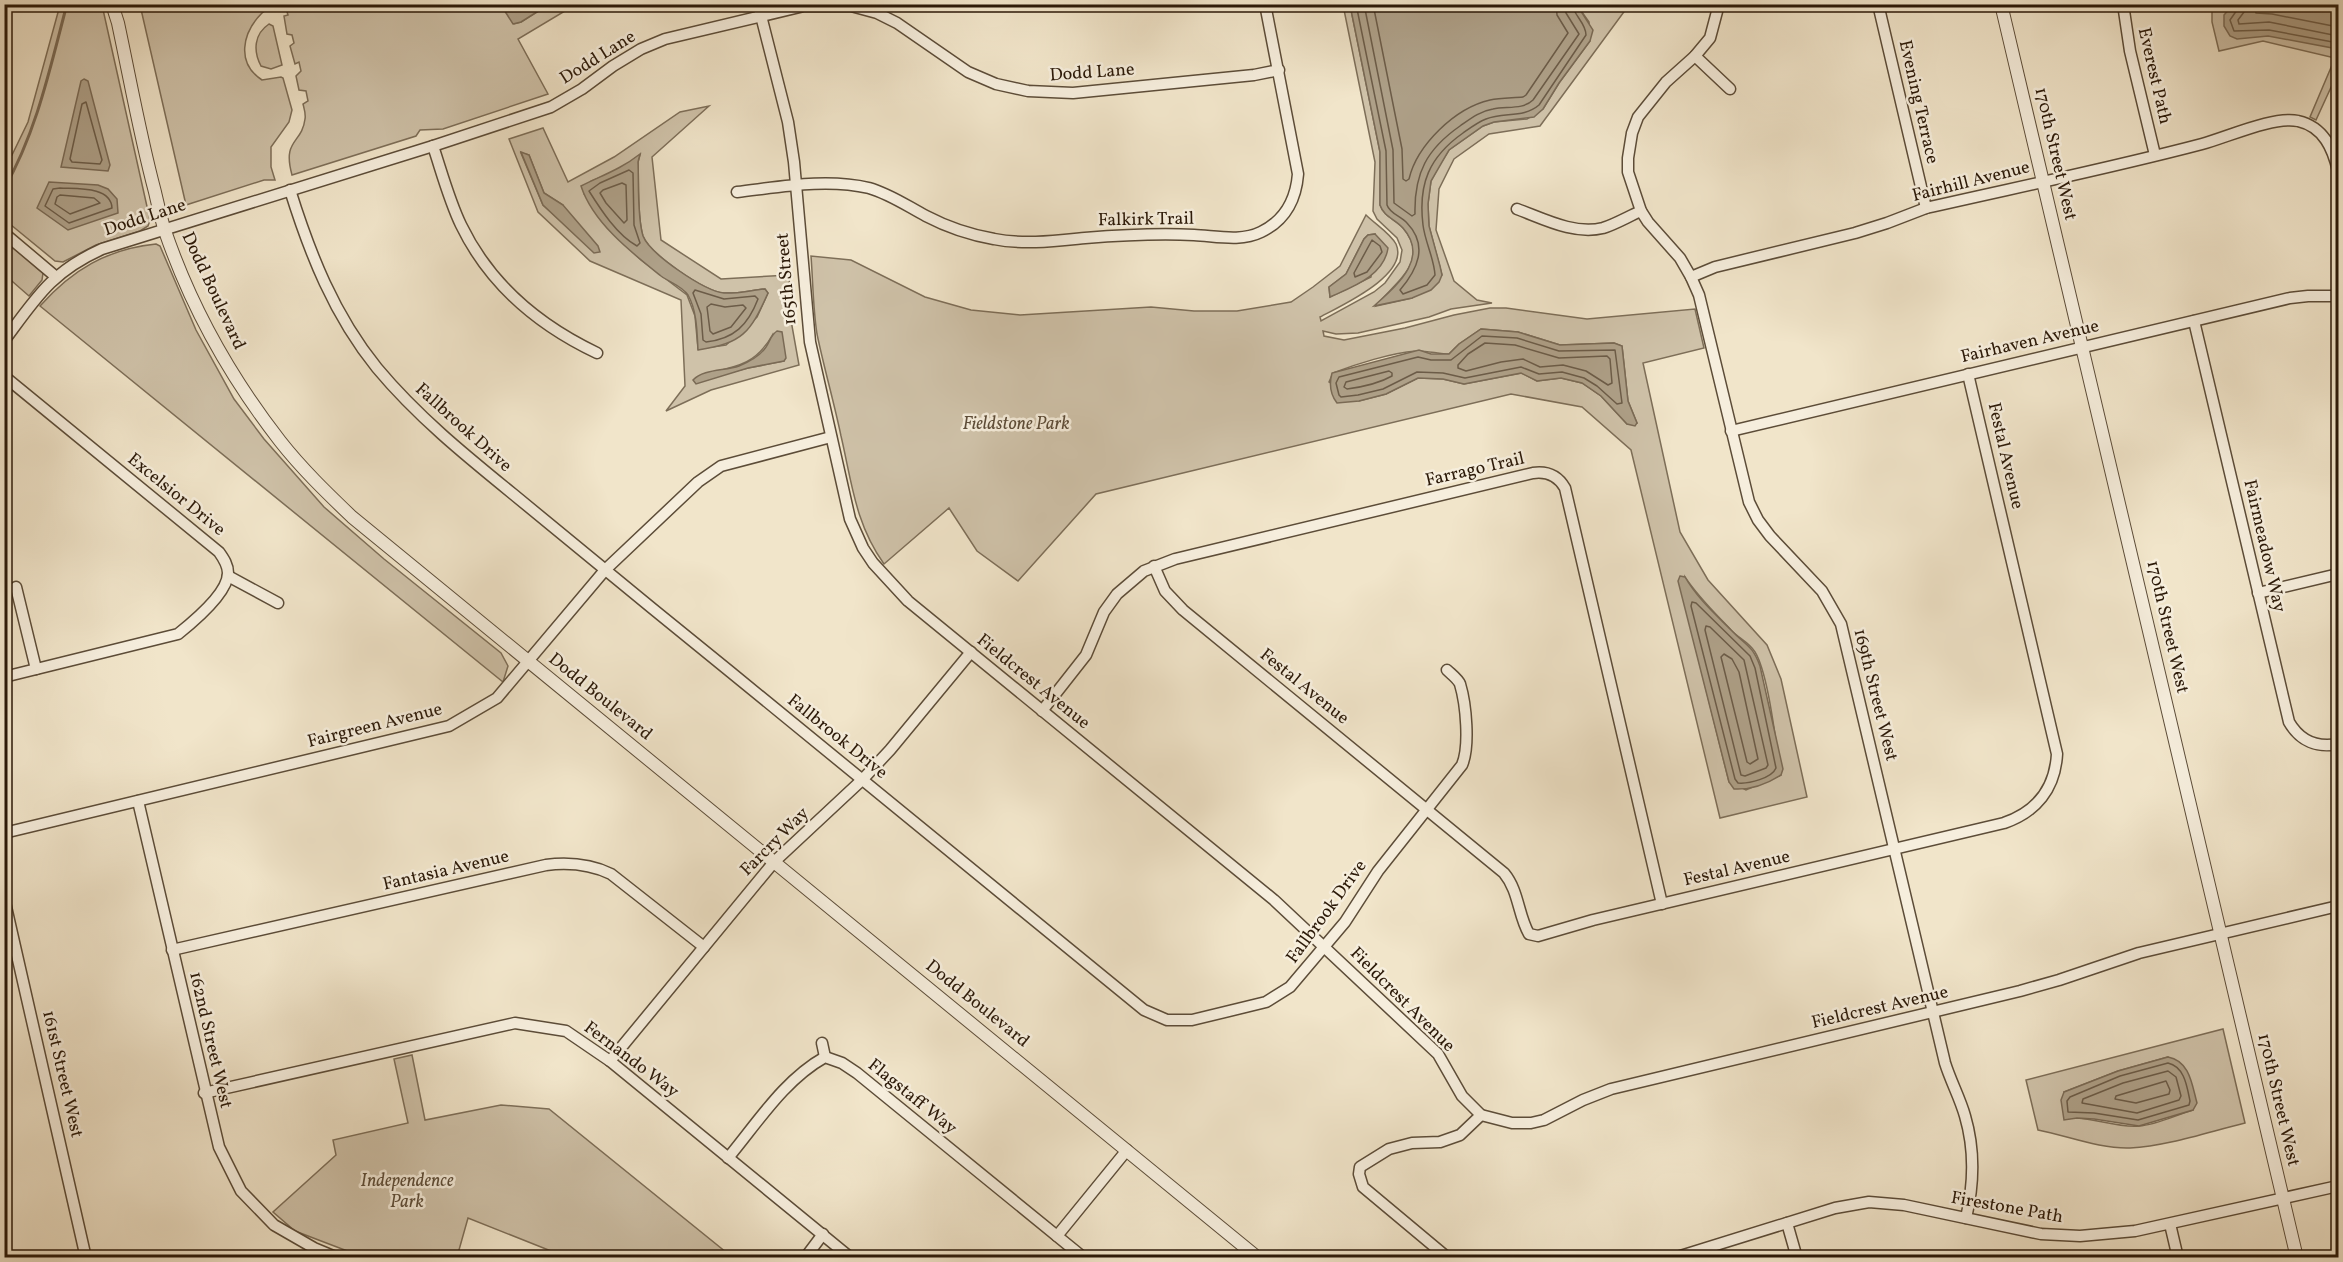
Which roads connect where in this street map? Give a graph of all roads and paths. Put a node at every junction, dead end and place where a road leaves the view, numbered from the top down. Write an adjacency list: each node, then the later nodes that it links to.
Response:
1 (112, 4): 10 (street, Dodd Boulevard)
2 (117, 4): 10 (street, Dodd Boulevard)
3 (758, 4): 9 (street, 165th Street)
4 (1266, 4): 12 (street, Falkirk Trail)
5 (1719, 4): 11 (street, 169th Street West)
6 (1878, 4): 21 (street, Evening Terrace)
7 (2001, 4): 17 (street, 170th Street West)
8 (2123, 4): 15 (street, Everest Path)
9 (760, 16): 12 (street, Dodd Lane); 14 (street, Dodd Lane); 18 (street, 165th Street)
10 (118, 23): 24 (street, Dodd Boulevard)
11 (1695, 56): 13 (street); 23 (street, 169th Street West)
12 (1279, 70): 18 (street, Falkirk Trail)
13 (1730, 89)
14 (433, 146): 19 (street, Dodd Lane); 32 (street)
15 (2155, 155): 16 (street, Fairhill Avenue); 17 (street, Fairhill Avenue)
16 (2338, 171)
17 (2043, 181): 21 (street, Fairhill Avenue); 31 (street, 170th Street West)
18 (796, 186): 20 (street, Falkirk Trail); 36 (street, 165th Street)
19 (290, 190): 24 (street, Dodd Lane); 39 (street, Fallbrook Drive)
20 (737, 192)
21 (1926, 208): 27 (street, Fairhill Avenue)
22 (1517, 209): 23 (street)
23 (1641, 211): 27 (street, 169th Street West)
24 (164, 229): 26 (street, Dodd Lane); 46 (street, Dodd Boulevard)
25 (4, 233): 26 (street)
26 (56, 276): 30 (street, Dodd Lane)
27 (1691, 277): 35 (street, 169th Street West)
28 (2338, 296): 29 (street, Fairhaven Avenue)
29 (2194, 321): 31 (street, Fairhaven Avenue); 43 (street, Fairmeadow Way)
30 (4, 341)
31 (2082, 347): 33 (street, Fairhaven Avenue); 61 (street, 170th Street West)
32 (597, 353)
33 (1968, 374): 35 (street, Fairhaven Avenue); 56 (street, Festal Avenue)
34 (4, 376): 41 (street, Excelsior Drive)
35 (1731, 431): 56 (street, 169th Street West)
36 (831, 437): 37 (street, 165th Street); 39 (street, Fairgreen Avenue)
37 (863, 548): 45 (street, Fieldcrest Avenue)
38 (1154, 566): 50 (street, Farrago Trail); 54 (street, Festal Avenue); 59 (street, Farrago Trail)
39 (605, 570): 46 (street, Fairgreen Avenue); 52 (street, Fallbrook Drive)
40 (2338, 574): 43 (street)
41 (228, 576): 44 (street); 47 (street)
42 (16, 587): 47 (street)
43 (2258, 593): 51 (street, Fairmeadow Way)
44 (278, 603)
45 (971, 652): 50 (street, Fieldcrest Avenue); 52 (street, Farcry Way)
46 (529, 662): 53 (street, Fairgreen Avenue); 57 (street, Dodd Boulevard)
47 (36, 669): 49 (street)
48 (1447, 670): 54 (street, Fallbrook Drive)
49 (4, 677)
50 (1042, 711): 63 (street, Fieldcrest Avenue)
51 (2338, 744)
52 (862, 779): 57 (street, Farcry Way); 63 (street, Fallbrook Drive)
53 (138, 801): 55 (street, Fairgreen Avenue); 64 (street, 162nd Street West)
54 (1427, 809): 59 (street, Festal Avenue); 63 (street, Fallbrook Drive)
55 (4, 833)
56 (1895, 849): 59 (street, Festal Avenue); 65 (street, 169th Street West)
57 (774, 862): 62 (street, Farcry Way); 71 (street, Dodd Boulevard)
58 (4, 898): 81 (street, 161st Street West)
59 (1662, 904)
60 (2338, 906): 61 (street, Fieldcrest Avenue)
61 (2220, 934): 65 (street, Fieldcrest Avenue); 74 (street, 170th Street West)
62 (704, 947): 64 (street, Fantasia Avenue); 68 (street, Farcry Way)
63 (1325, 947): 70 (street, Fieldcrest Avenue)
64 (172, 951): 69 (street, 162nd Street West)
65 (1934, 1012): 70 (street, Fieldcrest Avenue); 75 (street, 169th Street West)
66 (822, 1043): 67 (street)
67 (825, 1057): 72 (street); 79 (street, Flagstaff Way)
68 (610, 1061): 69 (street, Fernando Way); 72 (street, Fernando Way)
69 (204, 1093): 80 (street, 162nd Street West)
70 (1481, 1115): 87 (street)
71 (1127, 1150): 79 (street); 86 (street, Dodd Boulevard)
72 (728, 1158): 78 (street, Fernando Way)
73 (2338, 1186): 74 (street, Firestone Path)
74 (2283, 1198): 77 (street, Firestone Path); 91 (street, 170th Street West)
75 (1966, 1218): 76 (street, Firestone Path); 77 (street, Firestone Path)
76 (1786, 1223): 88 (street, Firestone Path); 89 (street)
77 (2170, 1224): 90 (street)
78 (823, 1234): 83 (street); 84 (street, Fernando Way)
79 (1057, 1236): 85 (street, Flagstaff Way)
80 (313, 1253): 82 (street, 162nd Street West)
81 (87, 1257)
82 (338, 1257)
83 (805, 1257)
84 (851, 1257)
85 (1084, 1257)
86 (1258, 1257)
87 (1448, 1257)
88 (1674, 1257)
89 (1797, 1257)
90 (2178, 1257)
91 (2297, 1257)

